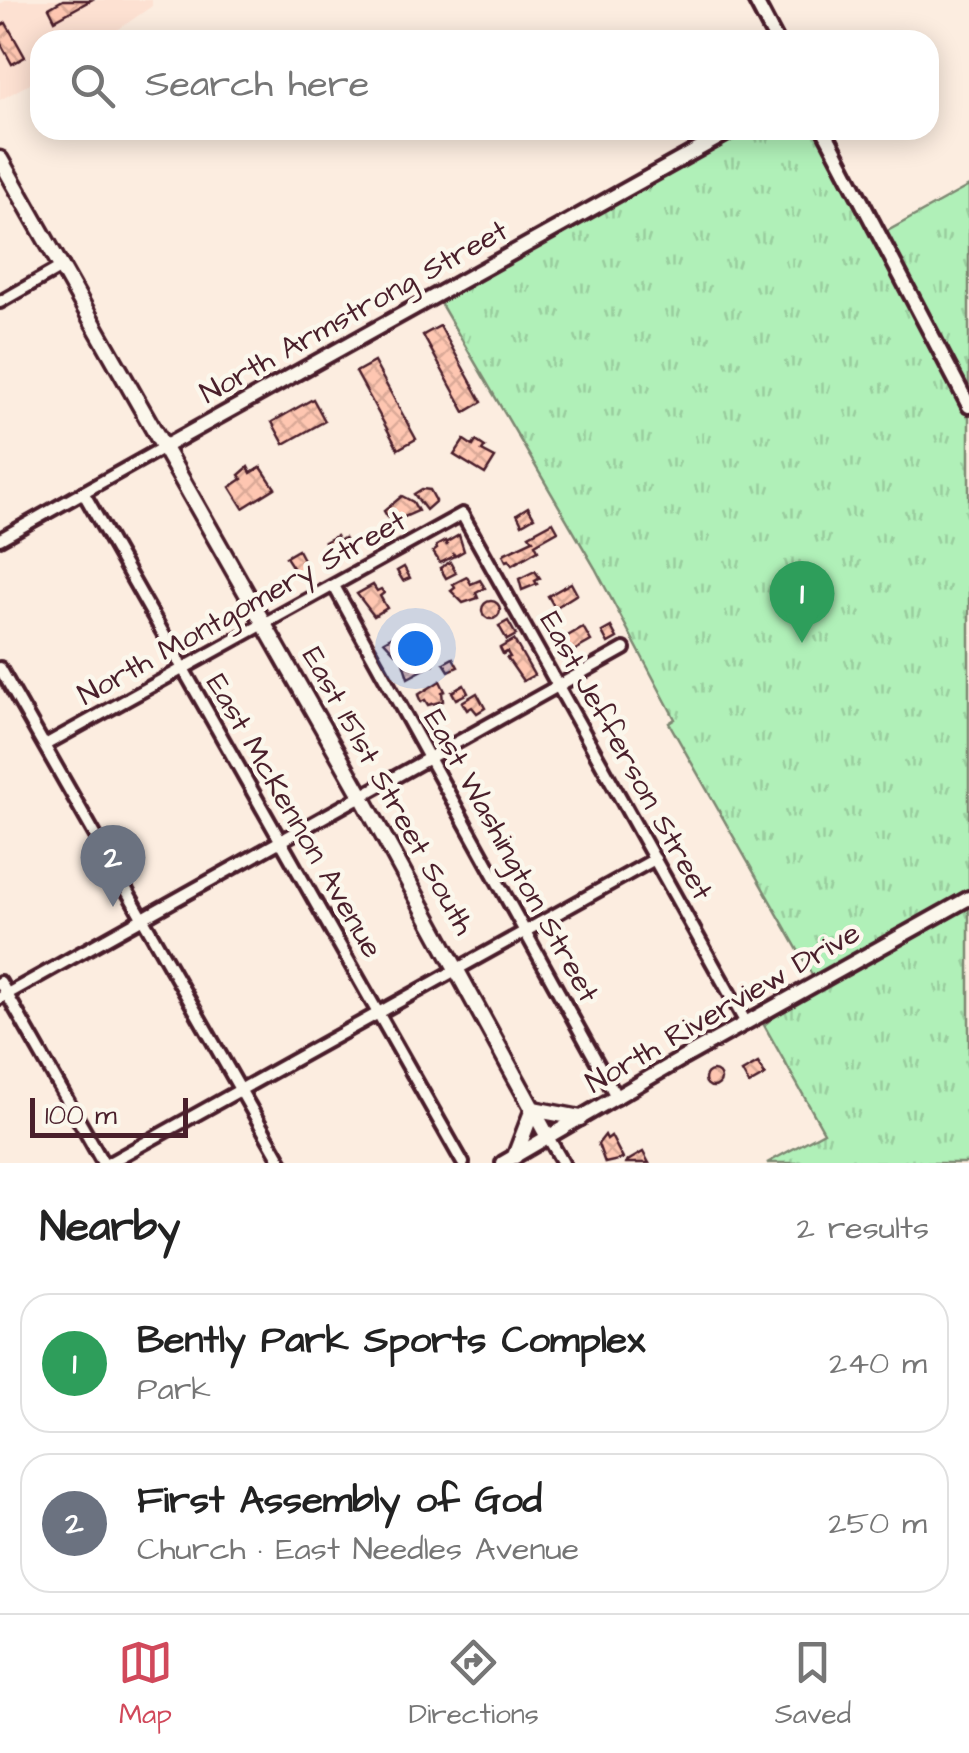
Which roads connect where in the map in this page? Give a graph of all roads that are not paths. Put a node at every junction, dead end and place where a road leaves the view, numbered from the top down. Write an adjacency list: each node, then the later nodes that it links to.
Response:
1 (755, 0): 2 (street)
2 (771, 30)
3 (715, 140): 9 (street, North Armstrong Street)
4 (829, 140): 8 (street)
5 (0, 159): 6 (main road, East 151st Street South)
6 (62, 266): 7 (street); 9 (main road, East 151st Street South)
7 (0, 302)
8 (969, 406)
9 (164, 447): 10 (street, North Armstrong Street); 14 (main road, East 151st Street South)
10 (84, 492): 12 (street, North Armstrong Street); 17 (street, East McKennon Avenue)
11 (462, 514): 13 (street, North Montgomery Street); 18 (street, East Jefferson Street)
12 (0, 539)
13 (334, 586): 14 (street, North Montgomery Street); 20 (street, East Washington Street)
14 (264, 623): 17 (street, North Montgomery Street); 21 (main road, East 151st Street South)
15 (624, 648): 18 (street)
16 (0, 668): 19 (street)
17 (182, 670): 19 (street, North Montgomery Street); 22 (street, East McKennon Avenue)
18 (559, 686): 20 (street); 23 (street, East Jefferson Street)
19 (45, 745): 25 (street)
20 (428, 759): 21 (street); 26 (street, East Washington Street)
21 (361, 795): 22 (street); 27 (main road, East 151st Street South)
22 (281, 840): 25 (street); 30 (street, East McKennon Avenue)
23 (655, 859): 26 (street); 31 (street, East Jefferson Street)
24 (969, 898): 31 (street, North Riverview Drive)
25 (142, 916): 29 (street); 32 (street)
26 (524, 930): 27 (street); 33 (street, East Washington Street)
27 (455, 968): 30 (street); 34 (main road, East 151st Street South)
28 (0, 982): 29 (street)
29 (4, 996): 38 (street)
30 (376, 1012): 32 (street); 40 (street, East McKennon Avenue)
31 (746, 1023): 33 (street, North Riverview Drive)
32 (240, 1088): 38 (street); 39 (street)
33 (617, 1098): 35 (street, North Riverview Drive)
34 (533, 1110): 35 (main road); 36 (main road, East 151st Street South); 37 (main road)
35 (580, 1118): 36 (street, North Riverview Drive)
36 (548, 1136): 37 (street, North Riverview Drive); 41 (street, East 151st Street South)
37 (509, 1160)
38 (106, 1163)
39 (282, 1163)
40 (462, 1163)
41 (563, 1163)

